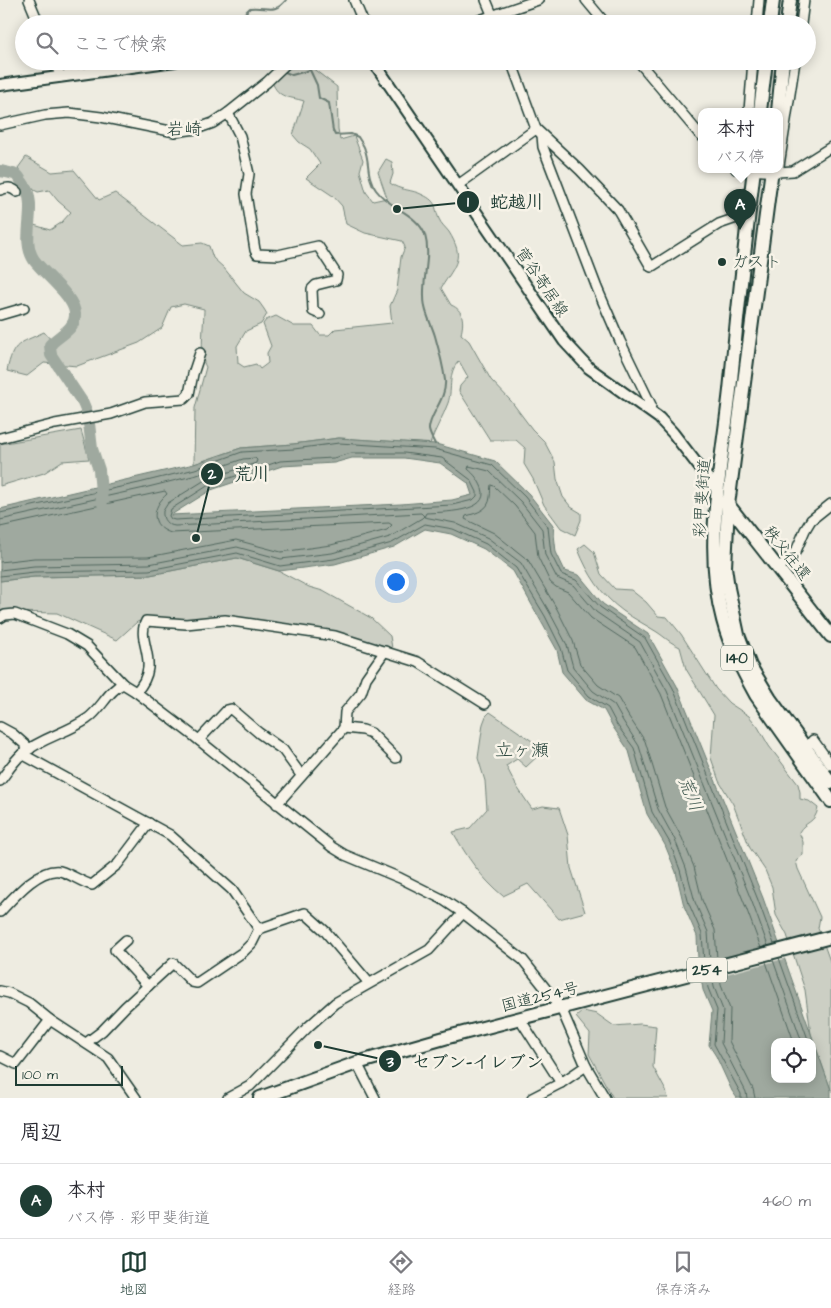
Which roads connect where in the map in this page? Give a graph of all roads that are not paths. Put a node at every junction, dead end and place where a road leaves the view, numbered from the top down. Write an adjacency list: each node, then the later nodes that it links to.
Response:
1 (29, 0): 10 (street)
2 (354, 0): 11 (street)
3 (486, 0): 12 (street)
4 (538, 0): 13 (street)
5 (586, 0): 14 (street)
6 (759, 0): 15 (street)
7 (773, 0): 16 (highway)
8 (790, 0): 17 (highway)
9 (804, 0): 18 (street)
10 (35, 15)
11 (360, 15)
12 (492, 15)
13 (505, 15)
14 (598, 15)
15 (758, 15)
16 (771, 15)
17 (788, 15)
18 (802, 15)
19 (58, 70): 29 (street)
20 (111, 70): 29 (main road)
21 (279, 70): 34 (street)
22 (379, 70): 43 (main road, 菅谷寄居線)
23 (515, 70): 37 (street)
24 (646, 70): 38 (street)
25 (753, 70): 31 (street)
26 (765, 70): 32 (highway)
27 (782, 70): 33 (highway)
28 (793, 70): 35 (street)
29 (61, 77): 30 (main road)
30 (0, 85)
31 (748, 108)
32 (760, 108)
33 (778, 108)
34 (228, 112): 36 (street); 48 (street)
35 (783, 124)
36 (0, 125)
37 (539, 132): 43 (street); 46 (street); 53 (street)
38 (698, 132)
39 (831, 147): 40 (street)
40 (783, 171)
41 (745, 173): 46 (highway, 彩甲斐街道 / 140)
42 (774, 173): 52 (highway, 彩甲斐街道 / 140)
43 (458, 185): 53 (main road, 菅谷寄居線)
44 (0, 190): 45 (street)
45 (17, 192)
46 (748, 214): 51 (highway, 彩甲斐街道 / 140)
47 (24, 308): 49 (street)
48 (320, 314)
49 (0, 315)
50 (200, 353): 54 (street)
51 (729, 396): 52 (highway); 55 (highway, 彩甲斐街道 / 140)
52 (743, 397): 56 (highway, 彩甲斐街道 / 140)
53 (649, 411): 55 (main road, 菅谷寄居線)
54 (0, 438)
55 (717, 490): 56 (highway, 秩父往還); 59 (highway, 彩甲斐街道 / 140)
56 (728, 504): 58 (highway, 秩父往還); 59 (highway, 彩甲斐街道 / 140)
57 (831, 504): 58 (street)
58 (778, 569): 61 (highway, 秩父往還)
59 (728, 616): 70 (highway, 彩甲斐街道 / 140)
60 (0, 618): 63 (street)
61 (831, 636)
62 (385, 651): 64 (street); 65 (street); 67 (street)
63 (123, 684): 64 (street); 69 (street)
64 (136, 692): 68 (street)
65 (485, 704)
66 (0, 727): 69 (street)
67 (344, 728): 71 (street); 73 (street)
68 (199, 740): 73 (street); 77 (street)
69 (26, 752): 74 (street); 78 (street)
70 (802, 752): 72 (street); 75 (highway, 彩甲斐街道 / 140); 76 (highway, 彩甲斐街道 / 140)
71 (396, 758)
72 (831, 765)
73 (301, 775): 77 (street)
74 (0, 782)
75 (831, 783)
76 (831, 801)
77 (277, 804): 80 (street)
78 (149, 823): 79 (street); 81 (street)
79 (0, 912)
80 (464, 913): 84 (street); 87 (street)
81 (259, 929): 84 (street); 85 (street)
82 (828, 938): 87 (highway, 国道254号 / 254)
83 (126, 940): 85 (street)
84 (370, 983): 95 (street)
85 (148, 986): 90 (street)
86 (0, 991): 89 (street)
87 (561, 1008): 88 (highway, 国道254号 / 254); 93 (street)
88 (520, 1019): 92 (highway, 国道254号 / 254); 94 (street)
89 (50, 1020): 90 (street); 91 (street)
90 (86, 1043): 96 (street)
91 (0, 1056)
92 (356, 1064): 98 (highway, 国道254号 / 254); 99 (street)
93 (586, 1066): 94 (street); 101 (street)
94 (561, 1083): 100 (street)
95 (245, 1094): 97 (street)
96 (136, 1098)
97 (228, 1098)
98 (260, 1098)
99 (375, 1098)
100 (532, 1098)
101 (605, 1098)

